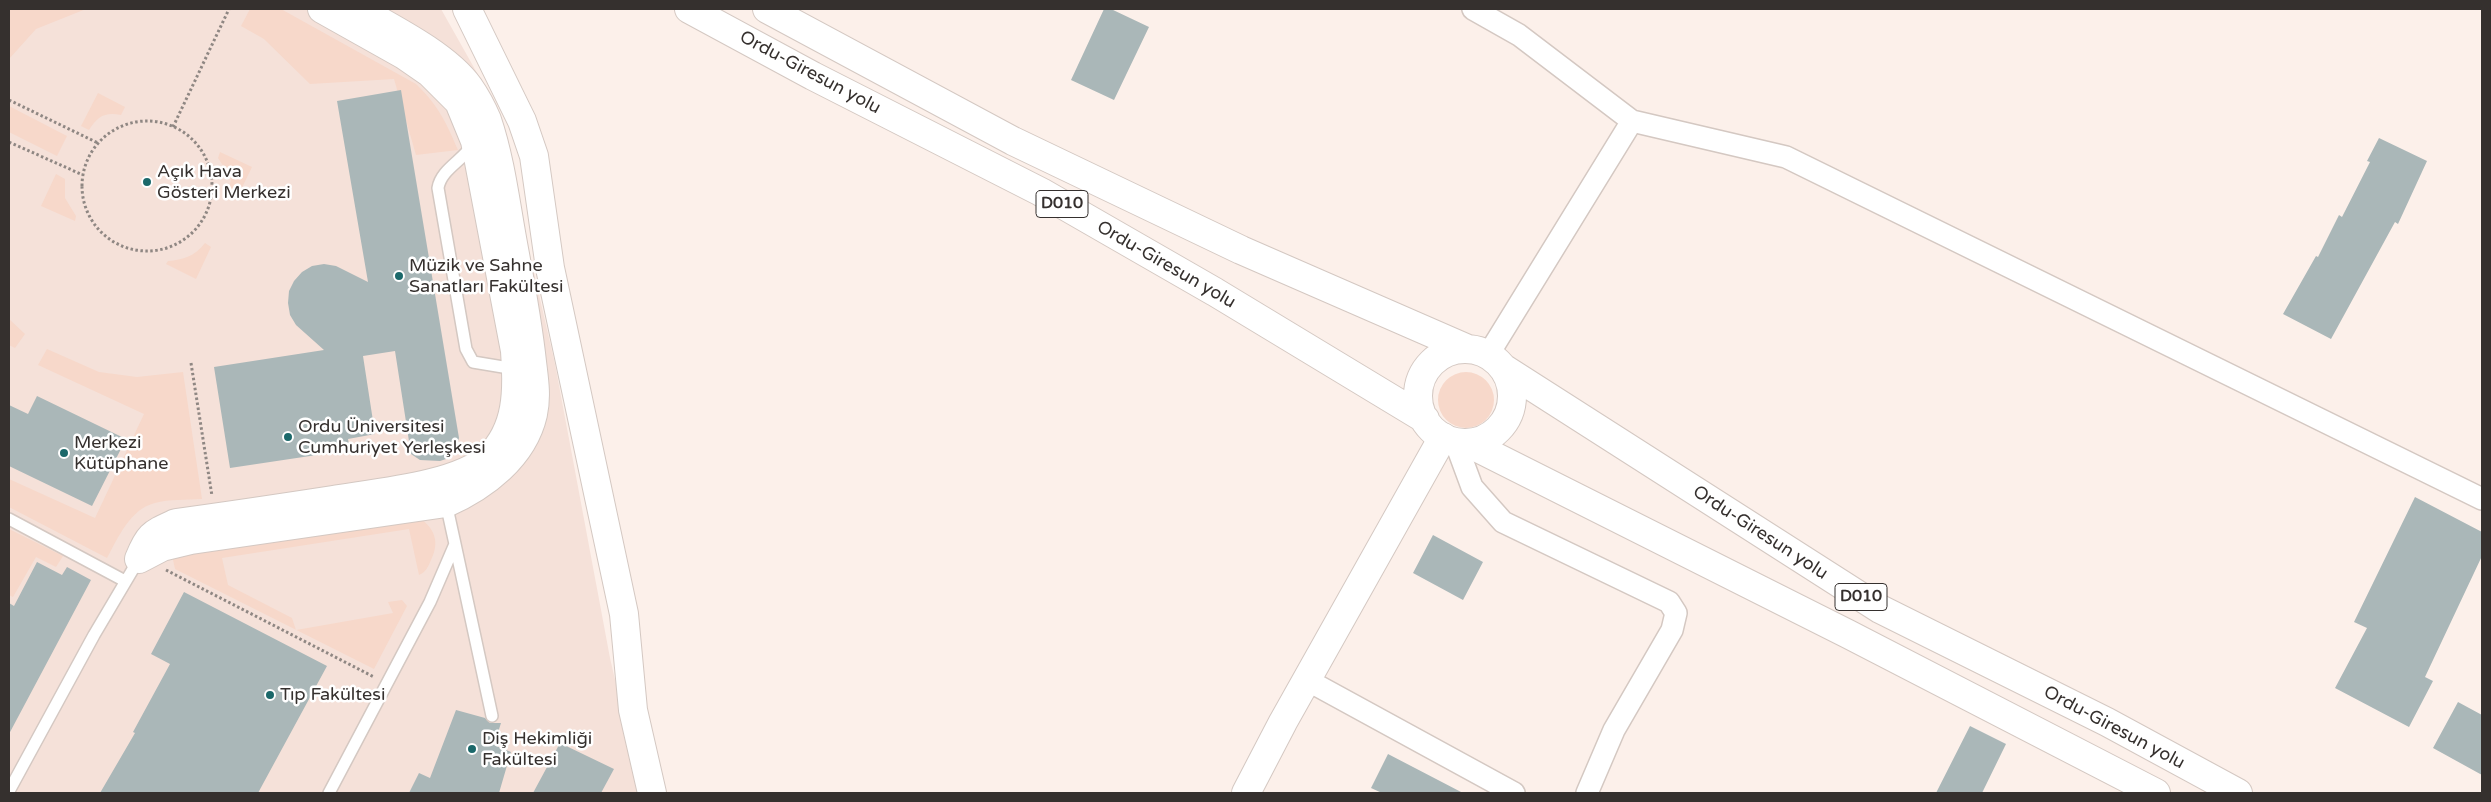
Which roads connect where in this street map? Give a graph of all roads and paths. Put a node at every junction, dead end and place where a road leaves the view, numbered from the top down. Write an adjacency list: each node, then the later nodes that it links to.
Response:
1 (229, 9): 11 (path)
2 (322, 9): 12 (main road)
3 (358, 9): 21 (main road)
4 (467, 9): 31 (main road)
5 (689, 9): 19 (main road, Ordu-Giresun yolu / D010)
6 (767, 9): 8 (main road, Ordu-Giresun yolu / D010)
7 (1473, 9): 10 (street)
8 (798, 18): 16 (main road, Ordu-Giresun yolu / D010)
9 (9, 100): 14 (path)
10 (1632, 121): 16 (street); 20 (street)
11 (173, 127): 14 (path); 15 (path)
12 (475, 141): 18 (main road); 18 (lane)
13 (9, 142): 15 (path)
14 (98, 143): 15 (path)
15 (83, 175)
16 (1486, 357): 19 (main road); 19 (main road); 36 (main road, Ordu-Giresun yolu / D010)
17 (190, 363): 22 (path)
18 (517, 373): 25 (main road)
19 (1448, 435): 26 (main road); 34 (street); 35 (main road, Ordu-Giresun yolu / D010)
20 (2482, 499)
21 (446, 502): 24 (lane); 25 (main road)
22 (214, 504)
23 (9, 519): 25 (lane)
24 (455, 544): 27 (lane); 28 (lane)
25 (142, 562): 27 (path); 29 (lane)
26 (1307, 680): 32 (main road); 33 (street)
27 (387, 684): 30 (lane)
28 (492, 716)
29 (9, 791)
30 (329, 793)
31 (652, 793)
32 (1246, 793)
33 (1514, 793)
34 (1586, 793)
35 (2156, 793)
36 (2238, 793)

